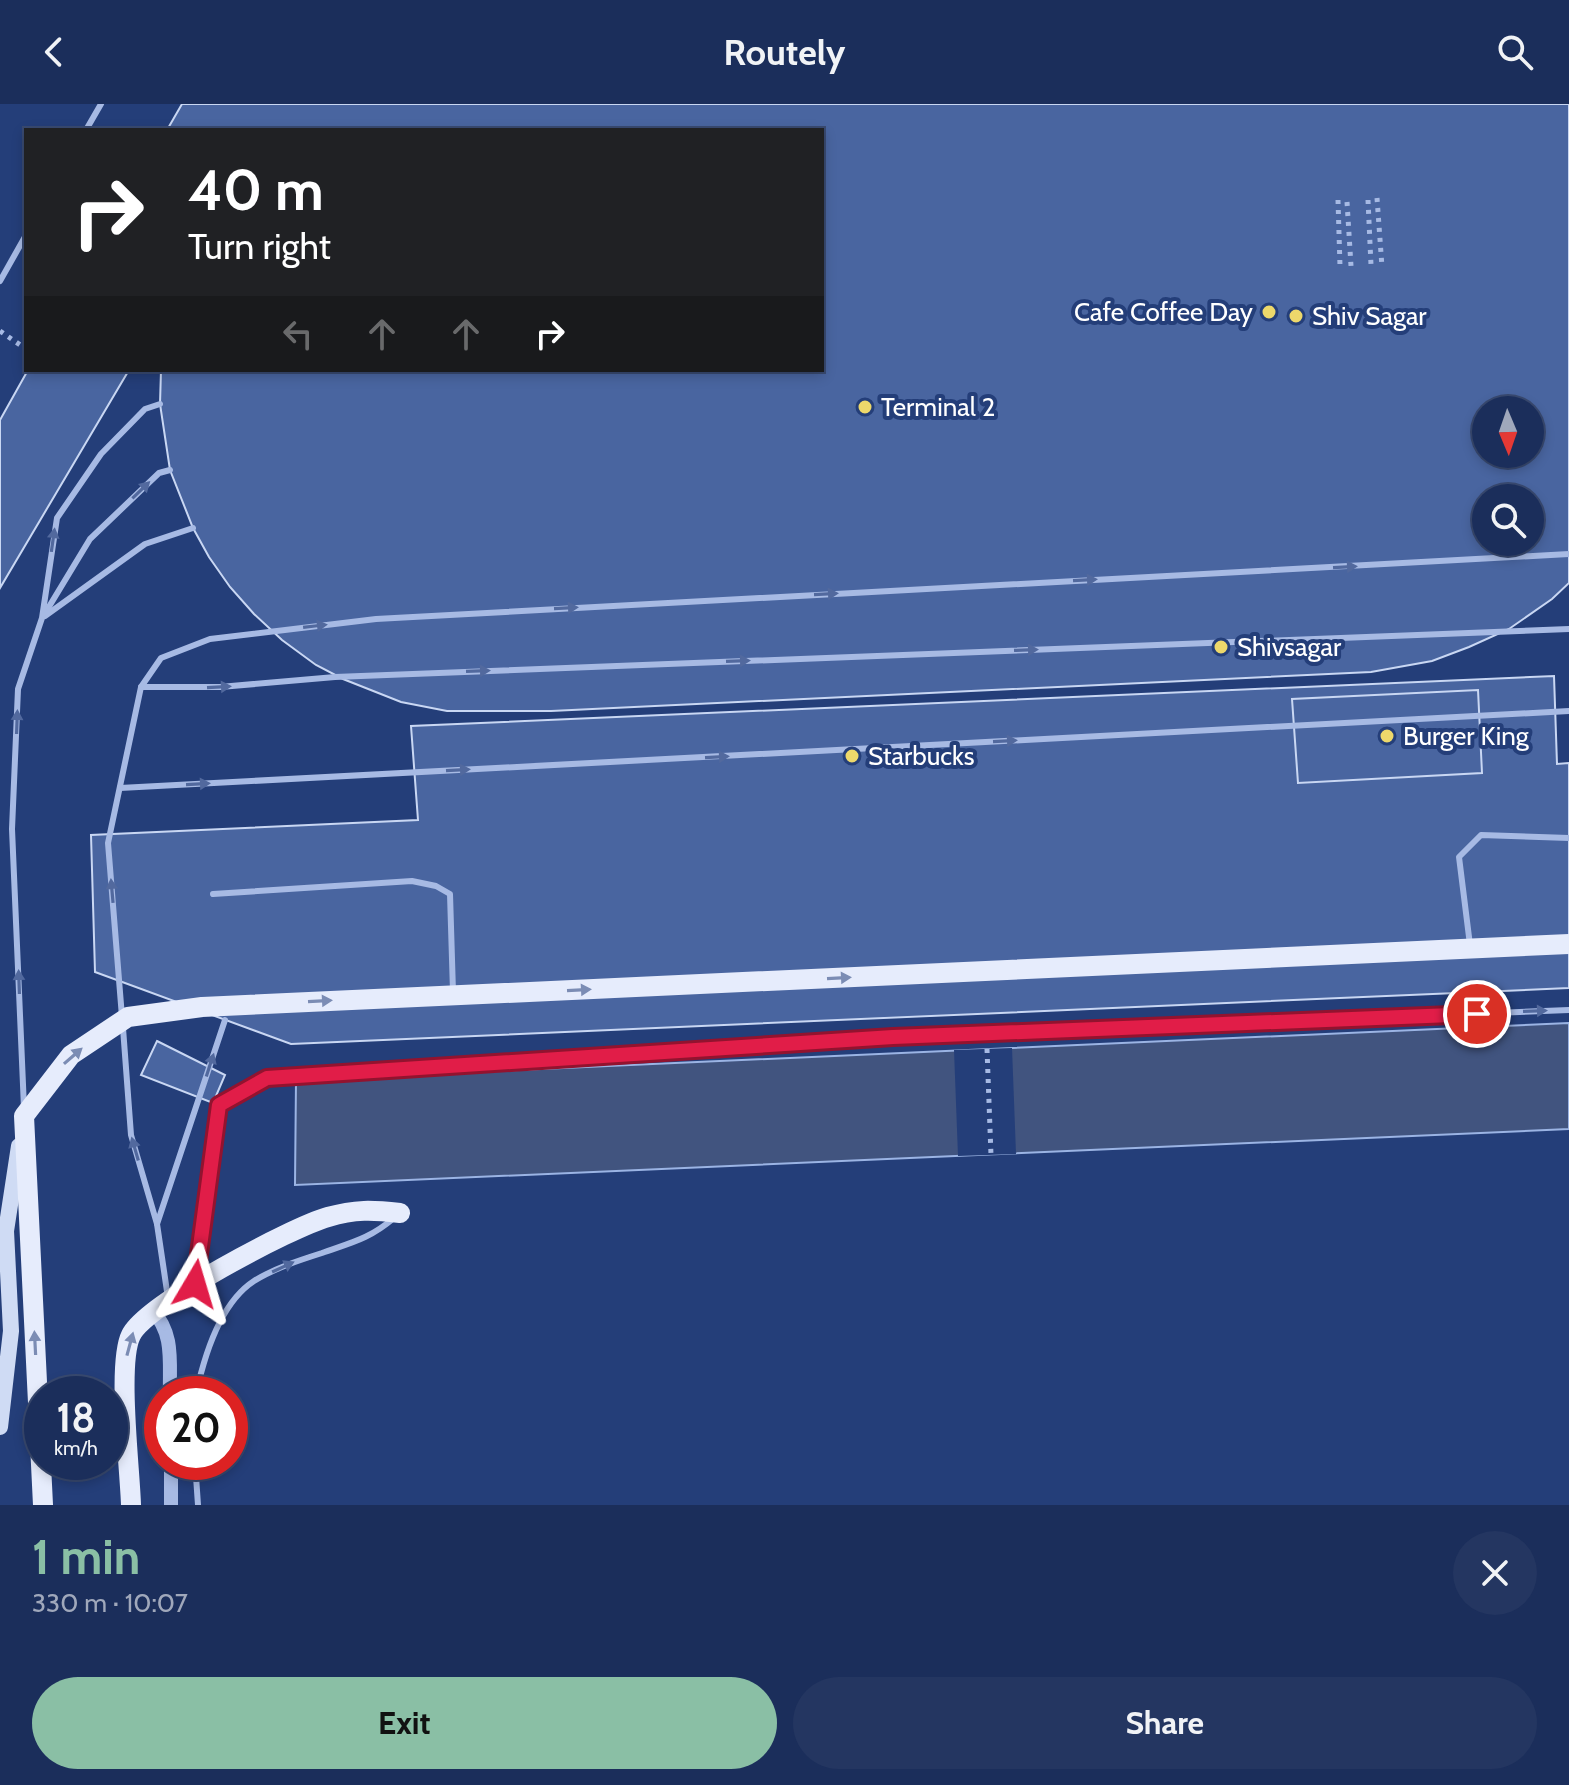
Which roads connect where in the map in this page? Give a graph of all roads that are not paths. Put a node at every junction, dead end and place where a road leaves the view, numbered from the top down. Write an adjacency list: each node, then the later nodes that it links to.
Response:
1 (101, 104): 2 (lane)
2 (87, 128)
3 (24, 239): 4 (lane)
4 (0, 281)
5 (160, 404): 9 (lane, one-way to 5)
6 (170, 470): 9 (lane, one-way to 6)
7 (193, 528): 9 (lane)
8 (1569, 554): 11 (lane, one-way to 8)
9 (42, 618): 21 (lane, one-way to 9)
10 (1569, 629): 11 (lane, one-way to 10)
11 (141, 687): 13 (lane)
12 (1569, 711): 13 (lane, one-way to 12)
13 (120, 788): 23 (lane, one-way to 13)
14 (1569, 838): 17 (lane)
15 (213, 894): 18 (lane)
16 (1569, 944): 17 (main road)
17 (1471, 948): 18 (main road, one-way to 17)
18 (453, 995): 21 (main road, one-way to 18)
19 (1569, 1010): 24 (lane, one-way to 19)
20 (225, 1020): 23 (lane, one-way to 20)
21 (24, 1116): 28 (main road); 31 (main road, one-way to 21)
22 (400, 1213): 24 (main road); 27 (lane, one-way to 22)
23 (157, 1224): 25 (lane)
24 (195, 1284): 25 (main road)
25 (161, 1306): 26 (street); 32 (main road, one-way to 25)
26 (170, 1376)
27 (200, 1376)
28 (0, 1427)
29 (171, 1480): 33 (street)
30 (196, 1480): 34 (lane)
31 (43, 1505)
32 (131, 1505)
33 (171, 1505)
34 (198, 1505)

